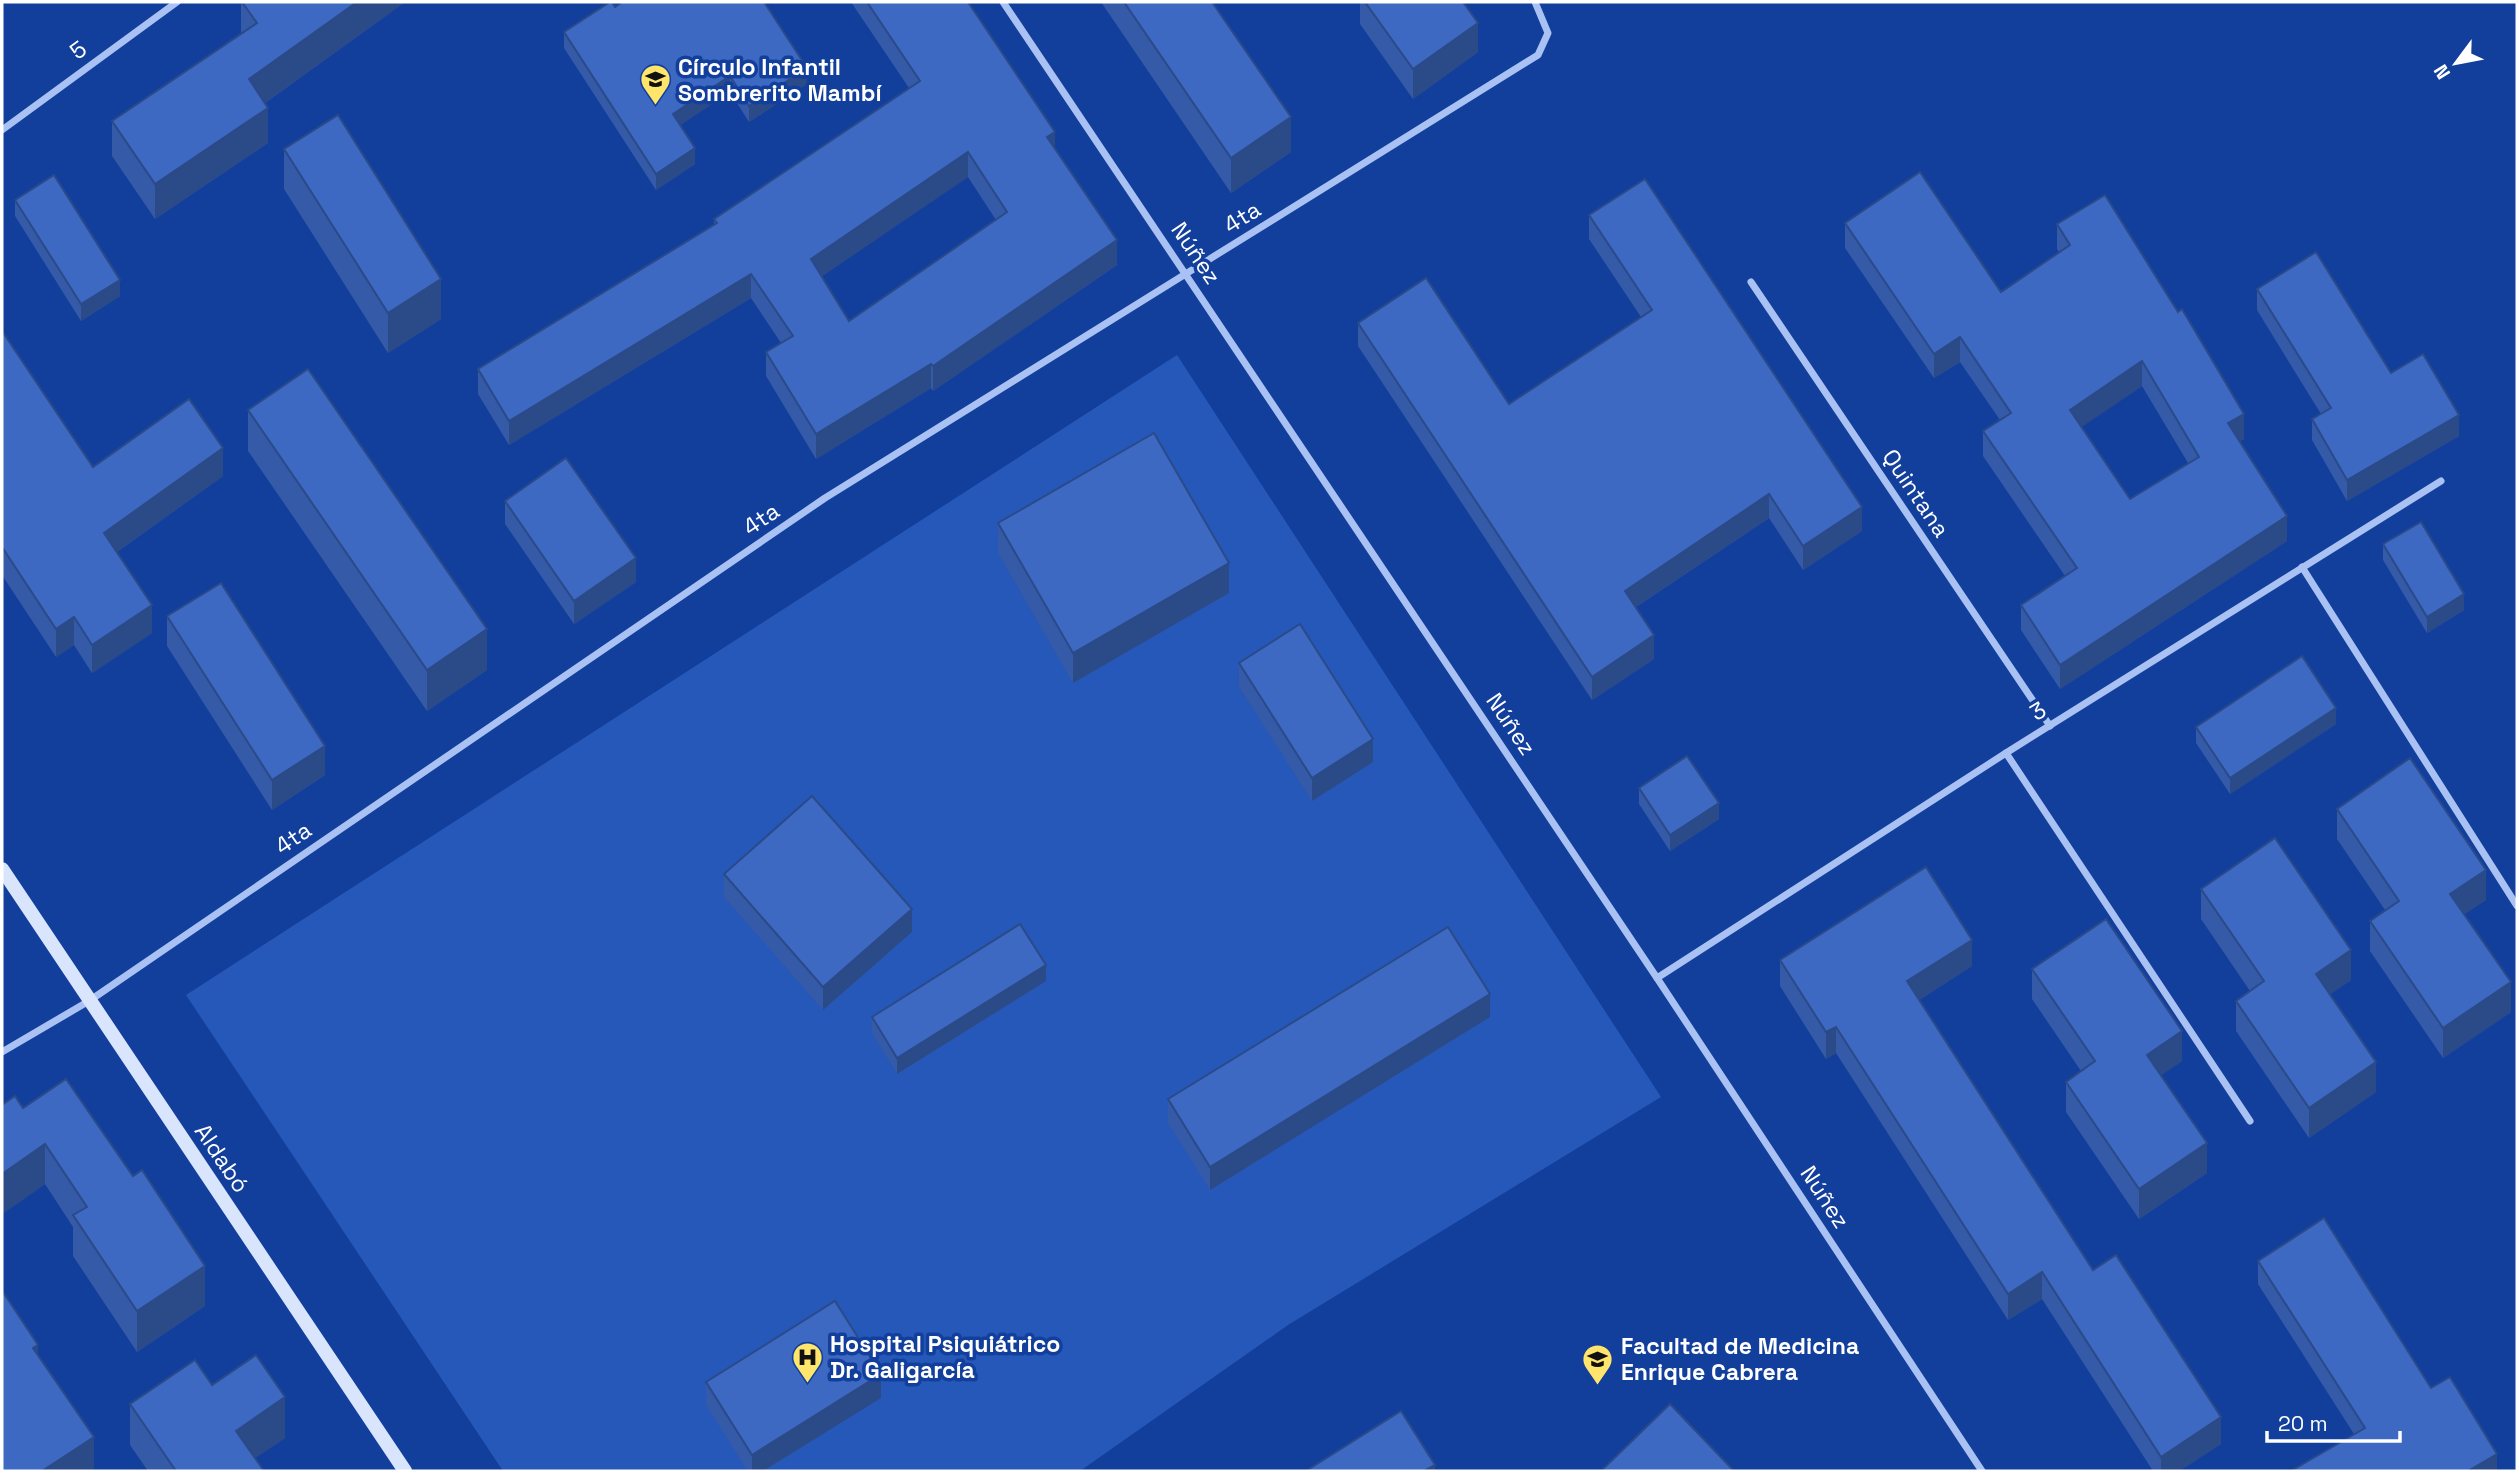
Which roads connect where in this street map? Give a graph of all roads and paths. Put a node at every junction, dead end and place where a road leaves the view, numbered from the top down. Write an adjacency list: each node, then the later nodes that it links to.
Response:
1 (177, 2): 4 (street, 5)
2 (1003, 2): 5 (street, Núñez)
3 (1535, 2): 5 (street, 4ta)
4 (2, 130)
5 (1188, 274): 13 (street, Núñez); 14 (street, 4ta)
6 (1751, 282): 9 (street, Quintana)
7 (2441, 481): 8 (street, 3)
8 (2302, 567): 9 (street, 3); 12 (street)
9 (2050, 726): 10 (street, 3)
10 (2006, 753): 13 (street, 3); 16 (street)
11 (2, 869): 14 (main road, Aldabó)
12 (2517, 906)
13 (1657, 978): 18 (street, Núñez)
14 (89, 1001): 15 (street, 4ta); 17 (main road, Aldabó)
15 (2, 1052)
16 (2250, 1121)
17 (405, 1471)
18 (1982, 1471)

